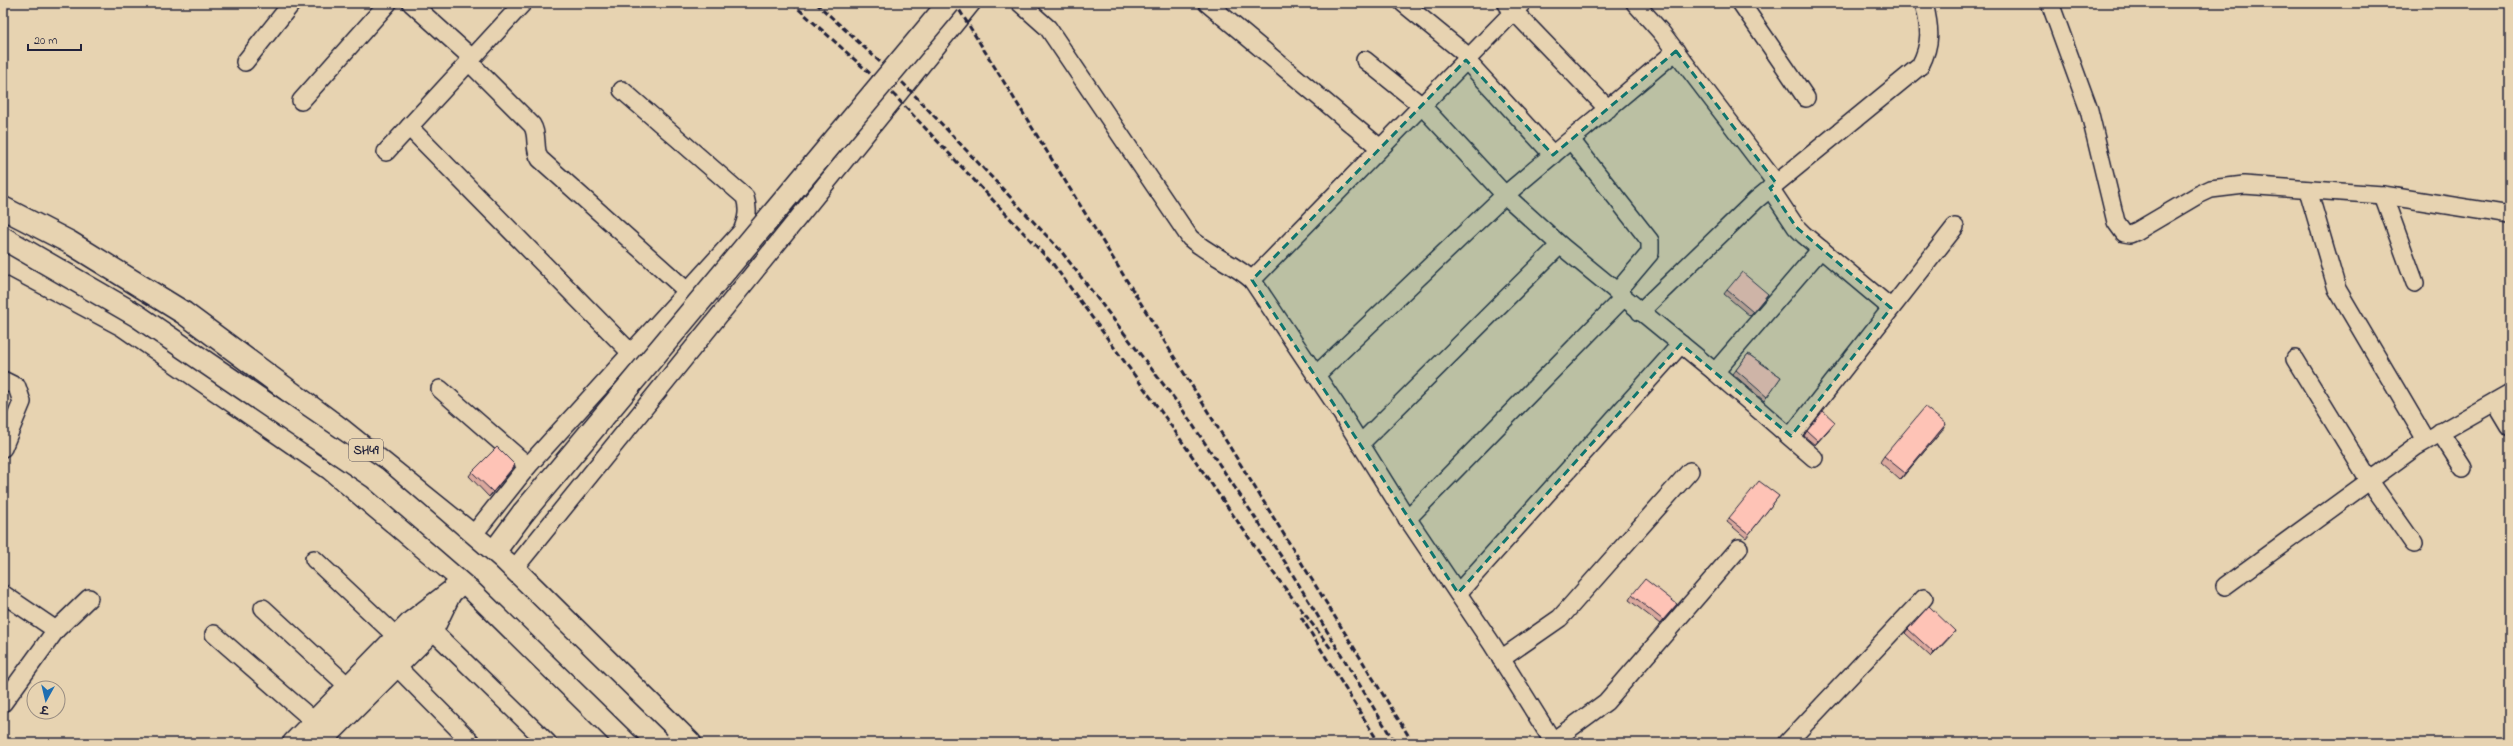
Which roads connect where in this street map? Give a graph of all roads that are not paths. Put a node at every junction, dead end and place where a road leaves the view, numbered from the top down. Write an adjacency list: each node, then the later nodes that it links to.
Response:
1 (292, 3): 19 (street)
2 (388, 3): 22 (street)
3 (411, 3): 17 (street)
4 (523, 3): 17 (street)
5 (949, 3): 70 (main road, bridge)
6 (972, 3): 72 (street)
7 (1020, 3): 41 (street)
8 (1207, 3): 27 (street)
9 (1403, 3): 16 (street)
10 (1635, 3): 15 (street)
11 (1741, 3): 21 (street)
12 (1924, 3): 30 (street)
13 (2050, 3): 31 (street)
14 (1514, 6): 16 (street); 24 (street)
15 (1676, 51): 24 (street); 30 (street)
16 (1468, 59): 23 (street); 29 (street)
17 (471, 60): 25 (street); 43 (street)
18 (1365, 60): 23 (street)
19 (245, 62)
20 (622, 90): 43 (street)
21 (1806, 98)
22 (301, 101)
23 (1422, 106): 27 (street); 32 (street)
24 (1608, 109): 26 (street)
25 (409, 127): 28 (street); 48 (street)
26 (1571, 140): 29 (street); 44 (street)
27 (1380, 148): 41 (street)
28 (386, 152)
29 (1553, 155): 32 (street)
30 (1773, 186): 39 (street); 46 (street)
31 (2308, 190): 33 (street); 58 (street)
32 (1505, 195): 38 (street); 51 (street)
33 (2383, 195): 35 (street); 42 (street)
34 (3, 208): 67 (main road, SH49)
35 (2510, 215)
36 (1955, 227): 45 (street)
37 (3, 238): 95 (main road, SH49, bridge)
38 (1560, 245): 44 (street); 59 (street)
39 (1821, 249): 45 (street); 50 (street)
40 (3, 261): 73 (main road, SH49)
41 (1252, 280): 51 (street)
42 (2415, 283)
43 (687, 292): 48 (street)
44 (1620, 295): 46 (street); 66 (street)
45 (1891, 308): 57 (street)
46 (1640, 312): 47 (street)
47 (1681, 344): 50 (street); 76 (street)
48 (632, 353): 62 (street)
49 (2295, 359): 65 (street)
50 (1715, 372): 57 (street)
51 (1316, 375): 59 (street)
52 (3, 380): 60 (street)
53 (440, 389): 62 (street)
54 (2510, 393): 55 (street)
55 (2495, 402): 56 (street); 58 (street)
56 (2510, 427)
57 (1791, 436): 61 (street)
58 (2433, 436): 63 (street); 65 (street)
59 (1360, 444): 66 (street)
60 (3, 448)
61 (1814, 458)
62 (528, 466): 67 (street)
63 (2463, 468)
64 (1690, 471): 84 (street)
65 (2369, 480): 68 (street); 74 (street)
66 (1407, 519): 76 (street)
67 (473, 535): 70 (main road, SH49)
68 (2414, 544)
69 (1739, 548): 89 (street)
70 (494, 552): 72 (main road, SH49); 73 (main road)
71 (314, 559): 83 (street)
72 (514, 569): 96 (main road, SH49)
73 (457, 586): 81 (main road); 83 (main road); 94 (main road, SH49)
74 (2225, 586)
75 (3, 594): 80 (street)
76 (1458, 594): 84 (street)
77 (89, 598): 80 (street)
78 (1924, 598): 97 (street)
79 (263, 608): 86 (street)
80 (56, 630): 87 (street)
81 (432, 630): 85 (main road); 93 (street)
82 (214, 634): 88 (street)
83 (397, 637): 86 (main road)
84 (1502, 659): 89 (street)
85 (396, 666): 91 (main road); 92 (street)
86 (348, 687): 88 (main road)
87 (3, 703)
88 (315, 722): 90 (main road)
89 (1554, 742)
90 (294, 743)
91 (319, 743)
92 (472, 743)
93 (548, 743)
94 (628, 743)
95 (659, 743)
96 (690, 743)
97 (1787, 743)

